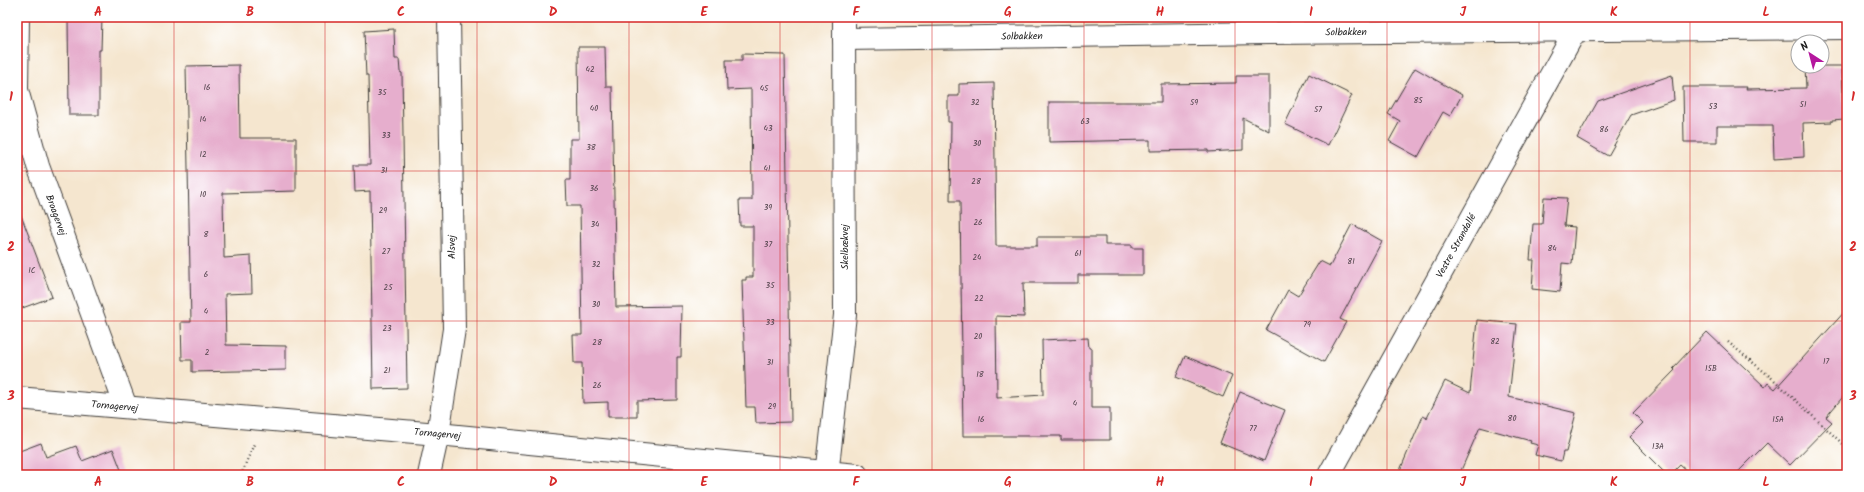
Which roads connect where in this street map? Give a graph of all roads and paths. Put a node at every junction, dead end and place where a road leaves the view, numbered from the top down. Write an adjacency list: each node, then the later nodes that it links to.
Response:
1 (18, 17): 10 (street, Broagervej)
2 (449, 17): 12 (street, Alsvej)
3 (844, 17): 7 (street, Skelbækvej)
4 (1579, 24): 5 (street, Solbakken); 6 (street, Solbakken); 18 (street, Vestre Strandallé)
5 (1269, 25): 7 (street, Solbakken)
6 (1847, 28)
7 (844, 39): 14 (street, Skelbækvej)
8 (1728, 342): 13 (path)
9 (17, 398): 10 (street, Tornagervej)
10 (126, 407): 11 (street, Tornagervej)
11 (264, 419): 12 (street, Tornagervej); 15 (path)
12 (438, 434): 14 (street, Tornagervej); 16 (street, Alsvej)
13 (1847, 448)
14 (827, 474): 17 (street, Tornagervej)
15 (241, 475)
16 (429, 475)
17 (857, 475)
18 (1329, 475)

